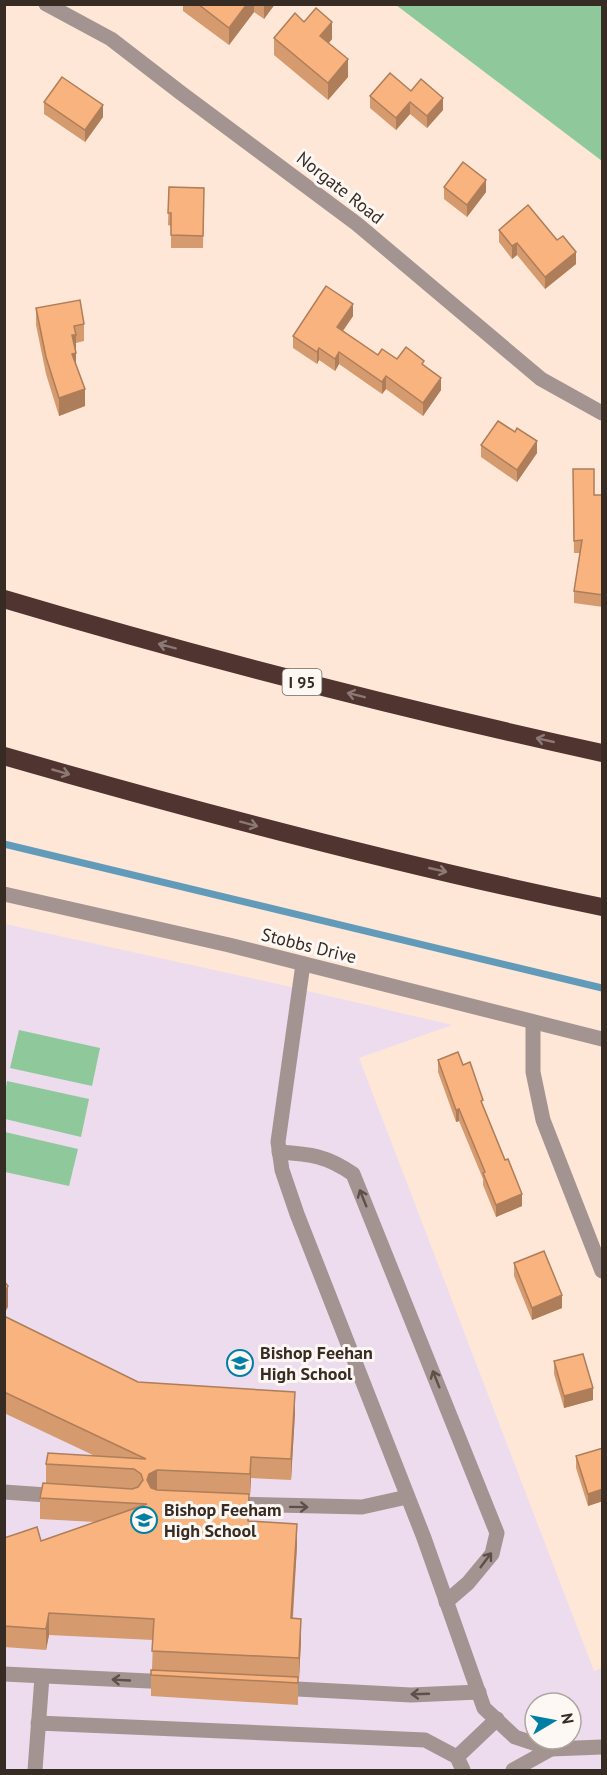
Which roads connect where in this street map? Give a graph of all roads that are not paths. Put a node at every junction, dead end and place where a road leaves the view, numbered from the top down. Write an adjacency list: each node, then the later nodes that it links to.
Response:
1 (46, 4): 2 (street, Norgate Road)
2 (603, 413)
3 (4, 599): 4 (highway, I 95, one-way to 3)
4 (603, 753)
5 (4, 756): 7 (highway, one-way to 7)
6 (4, 894): 8 (street, Stobbs Drive)
7 (603, 907)
8 (303, 964): 9 (street, Stobbs Drive); 11 (street)
9 (533, 1022): 10 (street, Stobbs Drive); 12 (street)
10 (603, 1040)
11 (279, 1152): 15 (street); 17 (street, one-way to 11)
12 (603, 1271)
13 (4, 1492): 14 (street)
14 (78, 1497)
15 (407, 1497): 16 (street, one-way to 15); 17 (street)
16 (213, 1503)
17 (446, 1602): 22 (street)
18 (4, 1674): 19 (street)
19 (42, 1677): 20 (street, one-way to 19); 24 (street)
20 (179, 1683)
21 (258, 1687): 22 (street, one-way to 21)
22 (479, 1692): 23 (street)
23 (496, 1719): 25 (street); 29 (street)
24 (38, 1723): 29 (street); 30 (street)
25 (523, 1740)
26 (603, 1747): 27 (street)
27 (583, 1748)
28 (547, 1751): 31 (street)
29 (460, 1764)
30 (35, 1770)
31 (513, 1770)

